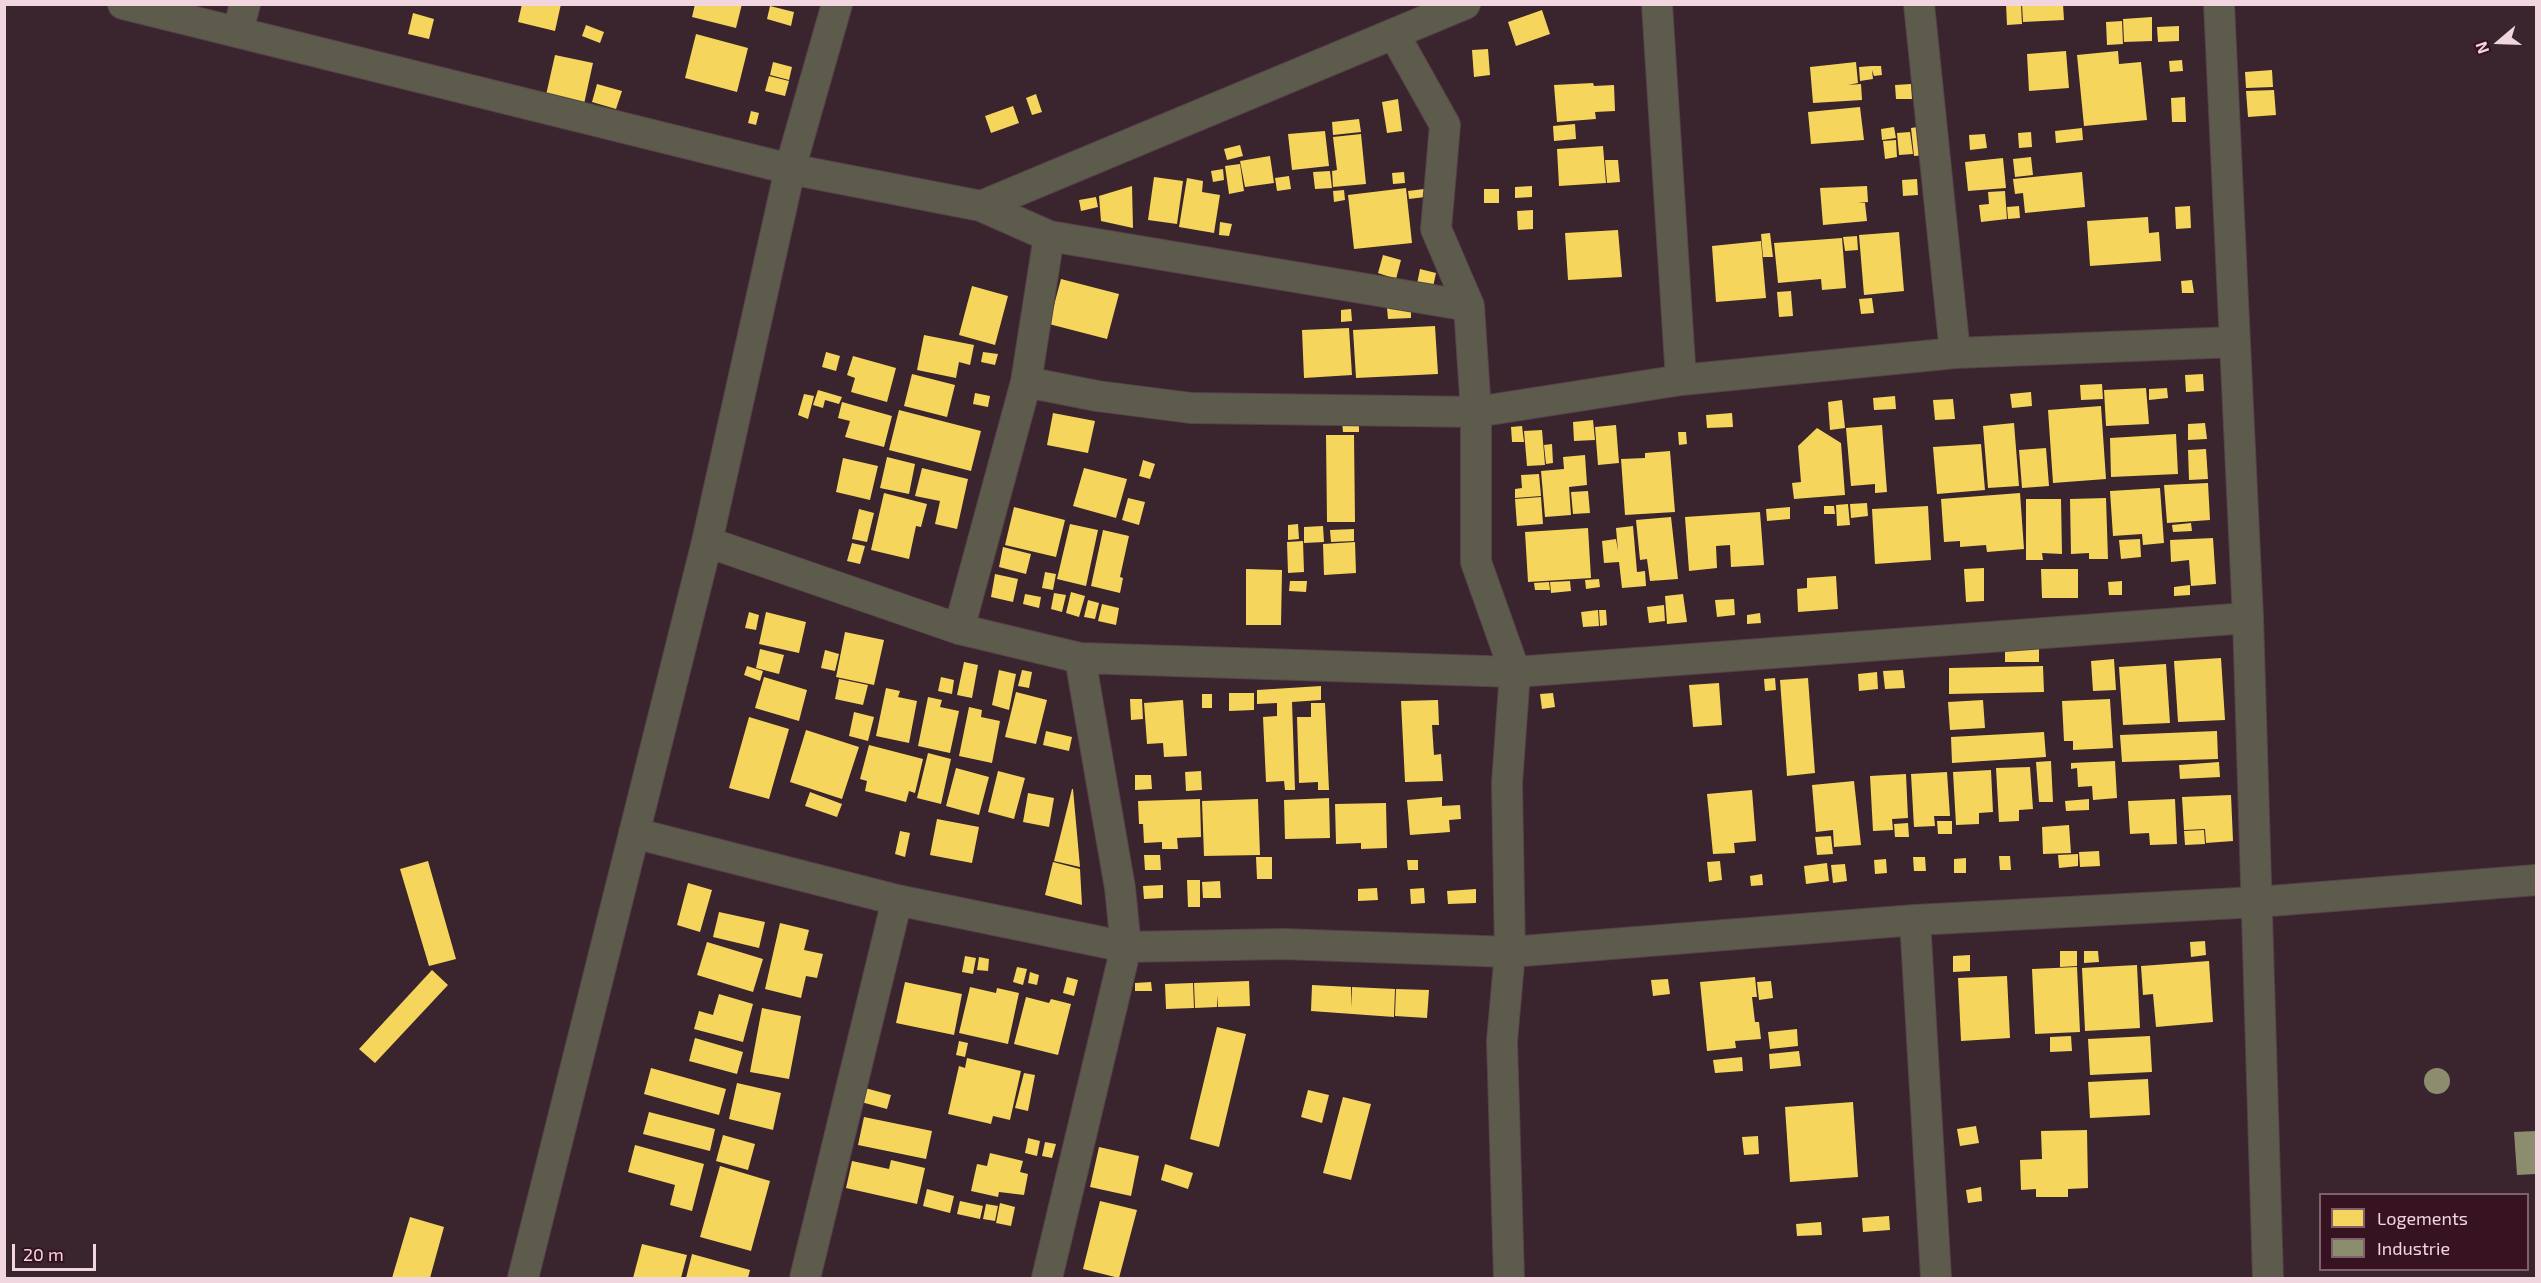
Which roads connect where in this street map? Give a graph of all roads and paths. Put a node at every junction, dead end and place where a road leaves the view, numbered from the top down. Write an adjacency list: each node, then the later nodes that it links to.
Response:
1 (123, 4): 7 (street)
2 (837, 4): 9 (street)
3 (1465, 4): 8 (street)
4 (1657, 4): 15 (street)
5 (1919, 4): 14 (street)
6 (2219, 4): 13 (street)
7 (241, 18): 9 (street)
8 (1394, 34): 10 (street); 12 (street)
9 (790, 169): 10 (street); 18 (street)
10 (981, 206): 11 (street)
11 (1049, 236): 12 (street); 16 (street)
12 (1469, 306): 17 (street)
13 (2235, 342): 14 (street); 19 (street)
14 (1955, 353): 15 (street)
15 (1681, 380): 17 (street)
16 (1026, 382): 17 (street); 20 (street)
17 (1476, 412): 22 (street)
18 (707, 542): 20 (street); 23 (street)
19 (2248, 618): 22 (street); 26 (street)
20 (959, 629): 21 (street)
21 (1080, 658): 22 (street); 28 (street)
22 (1515, 672): 29 (street)
23 (634, 833): 25 (street); 30 (street)
24 (2536, 880): 26 (street)
25 (897, 900): 28 (street); 31 (street)
26 (2258, 902): 27 (street); 35 (street)
27 (1916, 920): 29 (street); 34 (street)
28 (1126, 947): 29 (street); 32 (street)
29 (1510, 952): 33 (street)
30 (523, 1278)
31 (805, 1278)
32 (1047, 1278)
33 (1509, 1278)
34 (1936, 1278)
35 (2268, 1278)

